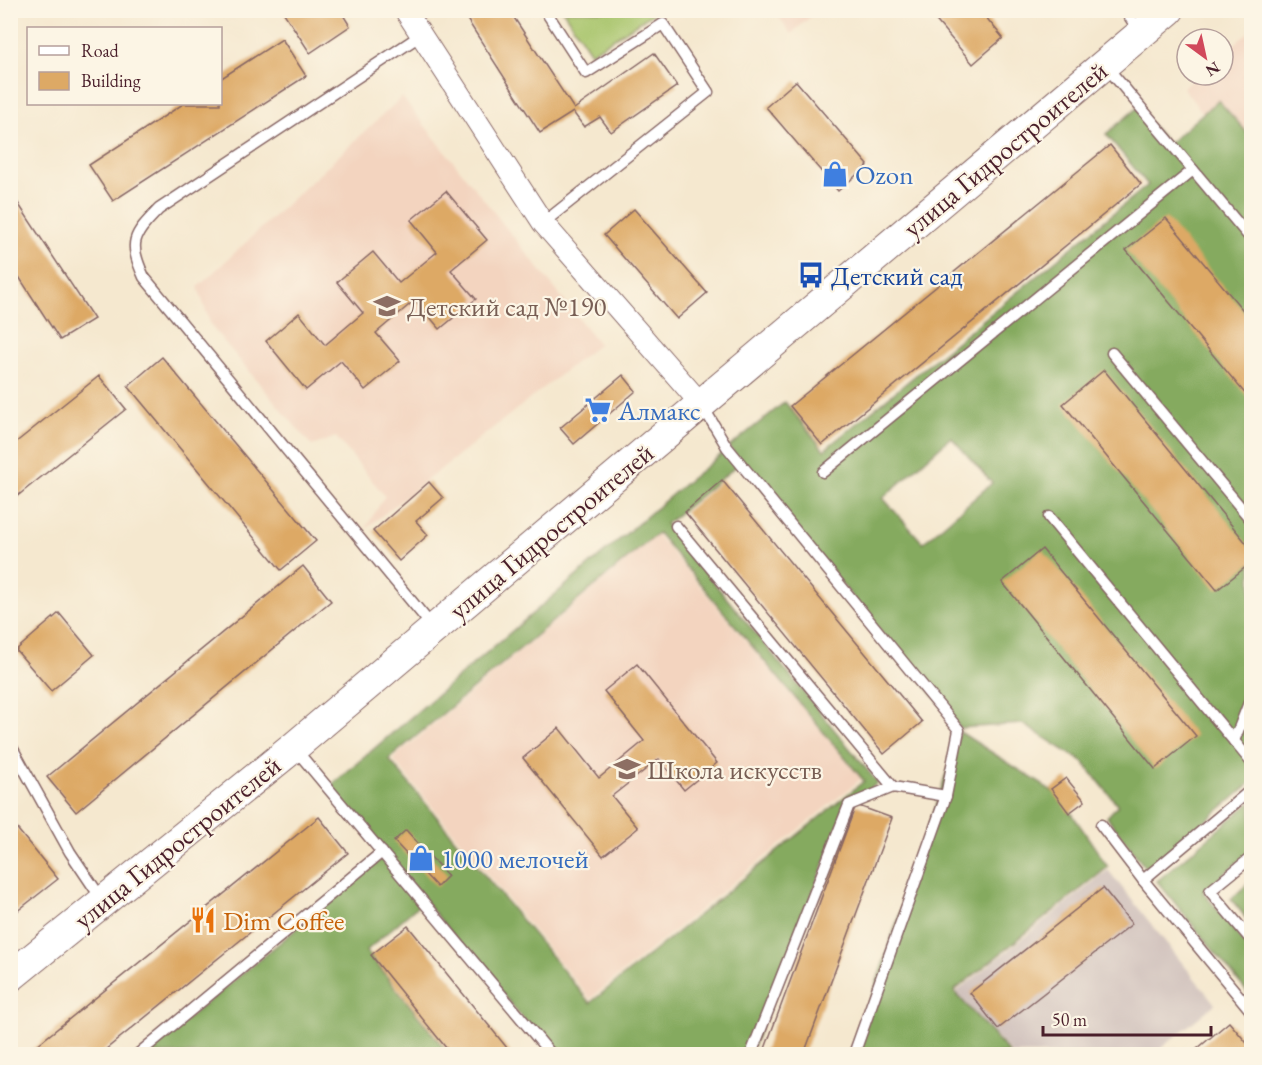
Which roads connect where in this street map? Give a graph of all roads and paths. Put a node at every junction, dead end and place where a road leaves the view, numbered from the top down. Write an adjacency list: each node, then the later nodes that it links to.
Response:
1 (405, 10): 5 (street)
2 (545, 10): 8 (lane)
3 (1169, 10): 4 (street, улица Гидростроителей)
4 (1133, 22): 6 (street, улица Гидростроителей)
5 (421, 35): 8 (street); 16 (lane)
6 (1105, 65): 7 (lane); 11 (street, улица Гидростроителей)
7 (1193, 170): 9 (lane); 12 (lane)
8 (543, 224): 11 (street)
9 (1251, 240)
10 (1112, 353): 14 (lane)
11 (702, 405): 16 (street, улица Гидростроителей); 24 (lane)
12 (823, 472)
13 (1049, 517): 18 (lane)
14 (1251, 521)
15 (676, 526): 22 (lane)
16 (435, 629): 20 (street, улица Гидростроителей)
17 (1251, 695): 18 (lane)
18 (1234, 741): 21 (lane)
19 (10, 744): 29 (lane)
20 (294, 747): 26 (lane); 29 (street, улица Гидростроителей)
21 (1251, 763)
22 (893, 787): 24 (lane); 35 (lane)
23 (1251, 789): 28 (lane)
24 (946, 796): 36 (lane)
25 (1101, 825): 28 (lane)
26 (382, 852): 33 (lane); 34 (lane)
27 (1251, 857): 30 (lane)
28 (1143, 880): 32 (lane)
29 (104, 902): 31 (street, улица Гидростроителей)
30 (1251, 941)
31 (10, 977)
32 (1251, 1012)
33 (138, 1054)
34 (551, 1054)
35 (751, 1054)
36 (854, 1054)

